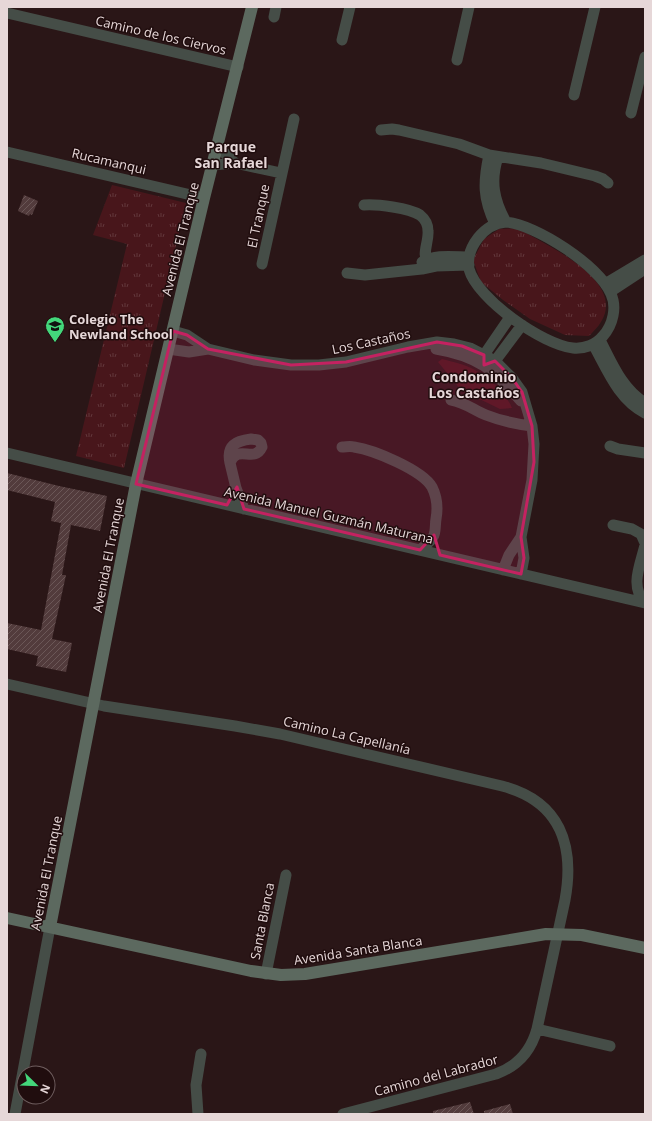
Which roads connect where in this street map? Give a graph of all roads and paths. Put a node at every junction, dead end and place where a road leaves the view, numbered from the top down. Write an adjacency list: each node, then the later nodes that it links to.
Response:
1 (252, 7): 9 (main road, Avenida El Tranque)
2 (350, 7): 6 (street)
3 (469, 7): 8 (street)
4 (595, 7): 10 (street)
5 (7, 13): 9 (street, Camino de los Ciervos)
6 (342, 40)
7 (645, 57): 11 (street)
8 (457, 60)
9 (238, 67): 14 (main road, Avenida El Tranque)
10 (574, 95)
11 (631, 113)
12 (294, 119): 19 (street, El Tranque)
13 (381, 130): 16 (street)
14 (218, 147): 17 (street); 18 (main road, Avenida El Tranque)
15 (7, 152): 21 (street, Rucamanqui)
16 (493, 156): 20 (street); 23 (street)
17 (235, 163): 18 (street, El Tranque); 19 (street, El Tranque)
18 (213, 165): 21 (main road, Avenida El Tranque)
19 (281, 173): 29 (street, El Tranque)
20 (608, 183)
21 (204, 198): 36 (main road, Avenida El Tranque)
22 (364, 205): 24 (street)
23 (500, 223): 27 (street); 33 (street)
24 (428, 242): 25 (street); 28 (street)
25 (426, 260): 28 (street); 30 (street)
26 (645, 260): 33 (street)
27 (469, 261): 28 (street); 34 (street)
28 (438, 262): 30 (street)
29 (262, 264)
30 (412, 270): 32 (street)
31 (645, 270): 33 (street)
32 (348, 273)
33 (608, 288): 37 (street)
34 (510, 317): 35 (street); 40 (street)
35 (522, 325): 37 (street); 41 (street)
36 (173, 330): 38 (main road, Avenida El Tranque); 39 (street, Los Castaños)
37 (596, 342): 43 (street); 45 (street)
38 (168, 349): 39 (street, Los Castaños); 52 (main road, Avenida El Tranque)
39 (208, 349): 40 (street, Los Castaños)
40 (484, 360): 41 (street); 44 (street, Los Castaños)
41 (495, 362): 44 (street, Los Castaños)
42 (451, 400): 46 (street)
43 (645, 403)
44 (526, 405): 46 (street, Los Castaños)
45 (645, 413)
46 (532, 426): 58 (street, Los Castaños)
47 (610, 446): 49 (street)
48 (342, 447): 57 (street)
49 (645, 453)
50 (7, 454): 52 (street, Avenida Manuel Guzmán Maturana)
51 (230, 463): 53 (street)
52 (136, 484): 54 (street, Avenida Manuel Guzmán Maturana); 68 (main road, Avenida El Tranque)
53 (236, 488): 54 (street); 55 (street)
54 (227, 505): 55 (street, Avenida Manuel Guzmán Maturana)
55 (244, 509): 60 (street, Avenida Manuel Guzmán Maturana)
56 (613, 525): 59 (street)
57 (433, 537): 60 (street); 61 (street)
58 (521, 537): 62 (street, Los Castaños); 63 (street, Los Castaños)
59 (645, 544): 64 (street)
60 (420, 550): 61 (street, Avenida Manuel Guzmán Maturana)
61 (440, 555): 62 (street, Avenida Manuel Guzmán Maturana)
62 (503, 570): 63 (street, Avenida Manuel Guzmán Maturana)
63 (521, 574): 65 (street, Avenida Manuel Guzmán Maturana)
64 (637, 581): 65 (street); 66 (street)
65 (617, 596): 66 (street, Avenida Manuel Guzmán Maturana)
66 (645, 602)
67 (7, 684): 68 (street, Camino La Capellanía)
68 (93, 704): 71 (main road, Avenida El Tranque); 72 (street, Camino La Capellanía)
69 (286, 875): 74 (street, Santa Blanca)
70 (7, 918): 71 (main road, Avenida Santa Blanca)
71 (50, 927): 74 (main road, Avenida Santa Blanca); 78 (street, Avenida El Tranque)
72 (557, 933): 73 (main road, Avenida Santa Blanca); 74 (main road, Avenida Santa Blanca); 75 (street, Camino del Labrador)
73 (645, 948)
74 (266, 974)
75 (537, 1029): 76 (street); 80 (street, Camino del Labrador)
76 (610, 1046)
77 (201, 1054): 79 (street)
78 (15, 1114)
79 (198, 1114)
80 (343, 1114)

